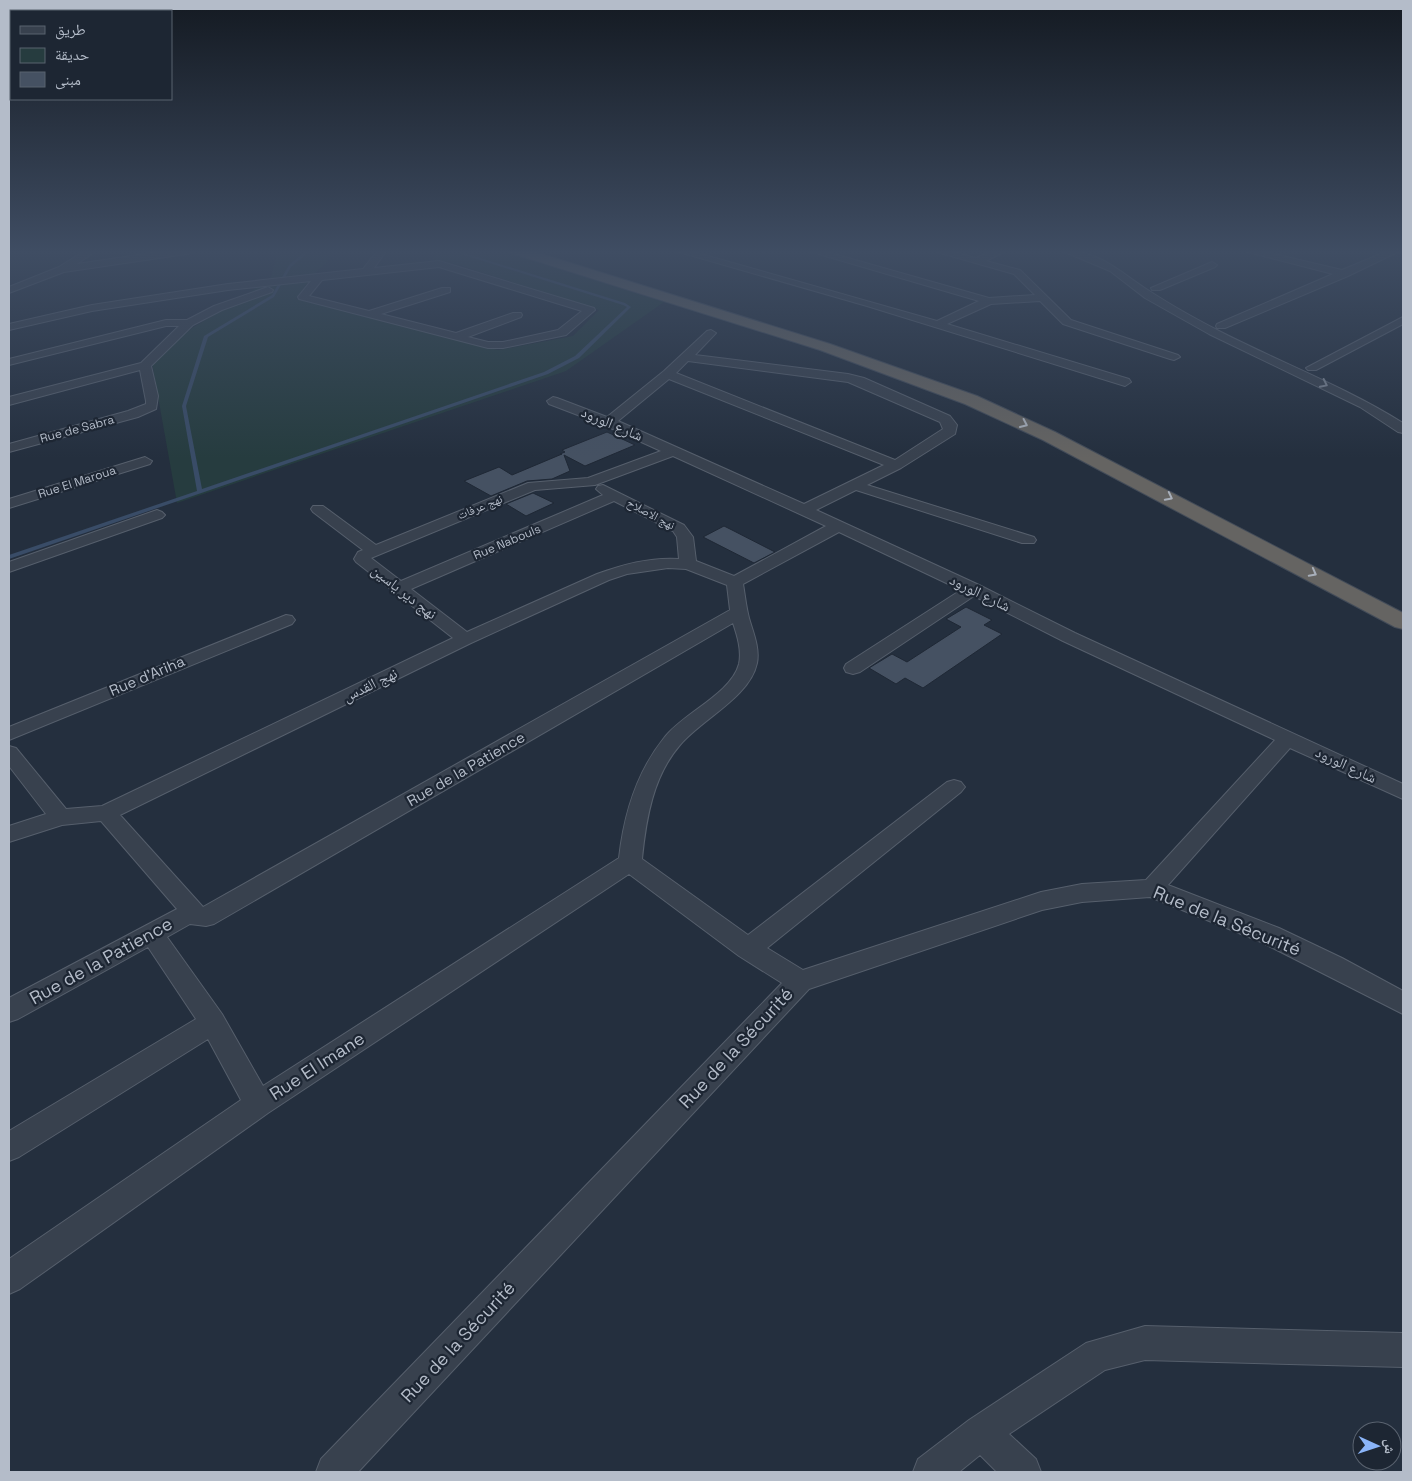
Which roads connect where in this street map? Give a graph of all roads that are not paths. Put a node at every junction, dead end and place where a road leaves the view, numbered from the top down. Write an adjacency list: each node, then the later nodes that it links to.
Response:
1 (43, 319): 18 (street)
2 (197, 319): 15 (street)
3 (387, 319): 20 (street)
4 (506, 319): 20 (street)
5 (581, 319): 20 (street)
6 (738, 319): 55 (highway, one-way to 55)
7 (771, 319): 36 (highway)
8 (921, 319): 16 (street)
9 (948, 319): 16 (street)
10 (1064, 319): 22 (street)
11 (1190, 319): 32 (street, one-way to 32)
12 (1210, 319): 17 (street)
13 (1238, 319): 17 (street)
14 (1403, 320): 25 (street)
15 (189, 323): 23 (street); 24 (street)
16 (938, 324): 27 (street)
17 (1222, 326): 25 (street)
18 (9, 327)
19 (711, 333): 21 (street)
20 (457, 337)
21 (684, 357): 26 (street); 37 (street)
22 (1174, 357)
23 (9, 362)
24 (145, 365): 29 (street); 33 (street, Rue de Sabra)
25 (1312, 368): 28 (street)
26 (668, 374): 31 (street); 37 (street)
27 (1125, 382)
28 (1375, 397)
29 (9, 401)
30 (553, 401): 31 (street, شارع الورود)
31 (609, 422): 34 (street, شارع الورود)
32 (1403, 429)
33 (9, 448)
34 (673, 451): 38 (street, نهج عرفات); 43 (street, شارع الورود)
35 (145, 460): 41 (street, Rue El Maroua)
36 (1138, 464)
37 (896, 465): 39 (street)
38 (590, 482): 40 (street, نهج الاصلاح); 47 (street, نهج عرفات)
39 (854, 485): 43 (street); 46 (street)
40 (615, 495): 48 (street, نهج الاصلاح); 51 (street, Rue Nabouls)
41 (9, 504)
42 (318, 509): 47 (street, نهج دير ياسين)
43 (804, 510): 45 (street, شارع الورود)
44 (157, 515): 49 (street)
45 (838, 526): 50 (street); 52 (street, شارع الورود)
46 (1028, 540)
47 (374, 551): 51 (street, نهج دير ياسين)
48 (688, 564): 50 (street, نهج القدس); 56 (street, نهج القدس)
49 (9, 567)
50 (735, 582): 53 (street)
51 (400, 588): 56 (street, نهج دير ياسين)
52 (972, 589): 57 (street); 59 (street, شارع الورود)
53 (739, 612): 66 (street); 68 (street, Rue de la Patience)
54 (286, 620): 58 (street, Rue d'Ariha)
55 (1403, 622)
56 (465, 639): 63 (street, نهج القدس)
57 (853, 668)
58 (9, 734)
59 (1288, 738): 62 (street, شارع الورود); 67 (street)
60 (9, 753): 64 (street)
61 (954, 787): 70 (street)
62 (1403, 792)
63 (106, 813): 64 (street, نهج القدس); 68 (street, Rue de la Patience)
64 (61, 817): 65 (street, نهج القدس)
65 (9, 834)
66 (630, 862): 70 (street); 75 (street, Rue El Imane)
67 (1152, 888): 71 (street, Rue de la Sécurité); 72 (street, Rue de la Sécurité)
68 (193, 911): 69 (street, Rue de la Patience)
69 (151, 933): 73 (street, Rue de la Patience); 74 (street)
70 (748, 949): 71 (street)
71 (800, 981): 80 (street, Rue de la Sécurité)
72 (1403, 1003)
73 (9, 1011)
74 (213, 1022): 75 (street); 76 (street)
75 (258, 1104): 77 (street, Rue El Imane)
76 (9, 1147)
77 (9, 1278)
78 (1403, 1350): 79 (street)
79 (982, 1432): 81 (street); 82 (street)
80 (334, 1472)
81 (931, 1472)
82 (1023, 1472)

